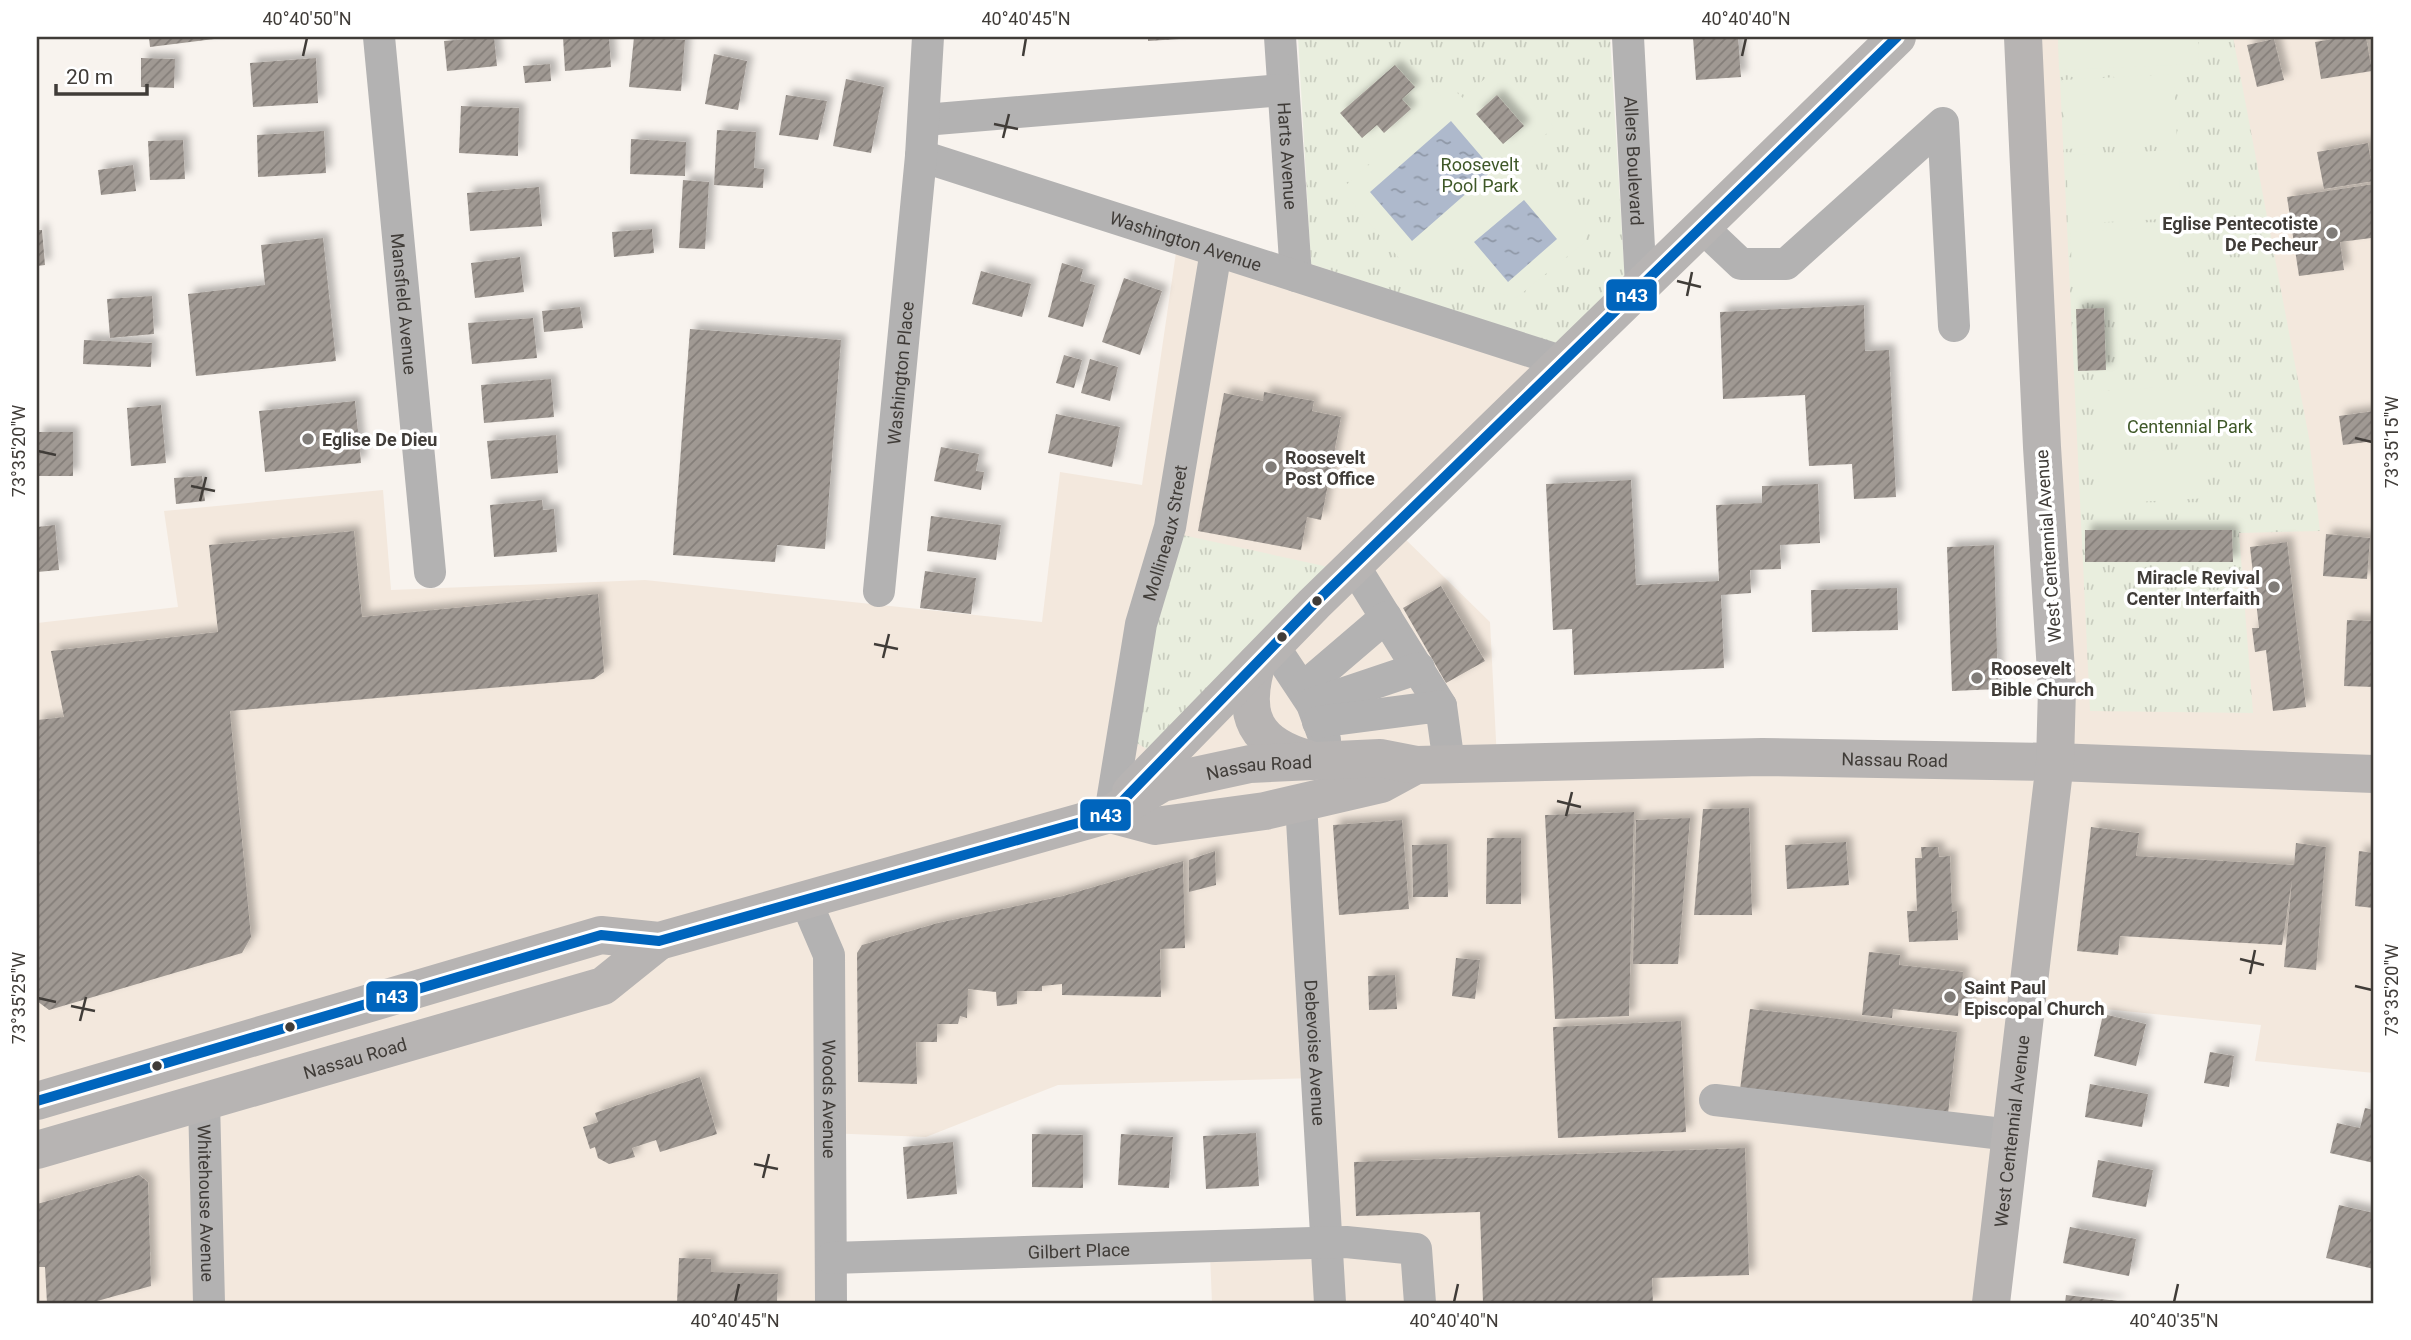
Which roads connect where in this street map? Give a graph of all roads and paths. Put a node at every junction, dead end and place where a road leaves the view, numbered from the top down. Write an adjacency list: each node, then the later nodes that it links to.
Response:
1 (379, 37): 17 (street, Mansfield Avenue)
2 (928, 37): 8 (street)
3 (1280, 37): 7 (street, Harts Avenue)
4 (1628, 37): 13 (street, Allers Boulevard)
5 (1897, 37): 10 (main road)
6 (2023, 37): 25 (main road, West Centennial Avenue)
7 (1283, 90): 8 (street); 12 (street, Harts Avenue)
8 (924, 120): 9 (street)
9 (921, 156): 11 (street, Washington Avenue); 18 (street, Washington Place)
10 (1702, 227): 13 (main road); 14 (street)
11 (1216, 251): 12 (street, Washington Avenue); 29 (street, Mollineaux Street)
12 (1296, 276): 15 (street, Washington Avenue)
13 (1641, 286): 15 (main road)
14 (1954, 326)
15 (1564, 362): 16 (main road)
16 (1354, 566): 19 (street); 20 (main road)
17 (430, 572)
18 (879, 591)
19 (1387, 617): 21 (street); 22 (street)
20 (1266, 655): 22 (street); 24 (main road); 29 (main road)
21 (1419, 668): 22 (street); 23 (street)
22 (1311, 705): 23 (street); 24 (street)
23 (1441, 706): 26 (street)
24 (1320, 759): 26 (main road, Nassau Road); 29 (main road, Nassau Road)
25 (2055, 762): 26 (main road, Nassau Road); 27 (main road, Nassau Road); 36 (main road, West Centennial Avenue)
26 (1433, 765): 28 (main road, Nassau Road)
27 (2374, 774)
28 (1301, 803): 29 (main road, Nassau Road); 38 (street, Debevoise Avenue)
29 (1111, 814): 30 (main road, Nassau Road)
30 (805, 899): 31 (main road, Nassau Road); 39 (street, Woods Avenue)
31 (659, 941): 32 (main road, Nassau Road); 35 (main road, Nassau Road)
32 (256, 1035): 34 (main road, Nassau Road); 35 (main road)
33 (1715, 1100): 36 (street)
34 (37, 1101)
35 (204, 1101): 37 (main road, Nassau Road); 40 (street, Whitehouse Avenue)
36 (2011, 1135): 44 (main road, West Centennial Avenue)
37 (37, 1150)
38 (1327, 1244): 39 (street, Gilbert Place); 42 (street, Debevoise Avenue); 43 (street, Gilbert Place)
39 (831, 1258): 41 (street, Woods Avenue)
40 (209, 1303)
41 (831, 1303)
42 (1330, 1303)
43 (1420, 1303)
44 (1992, 1303)

